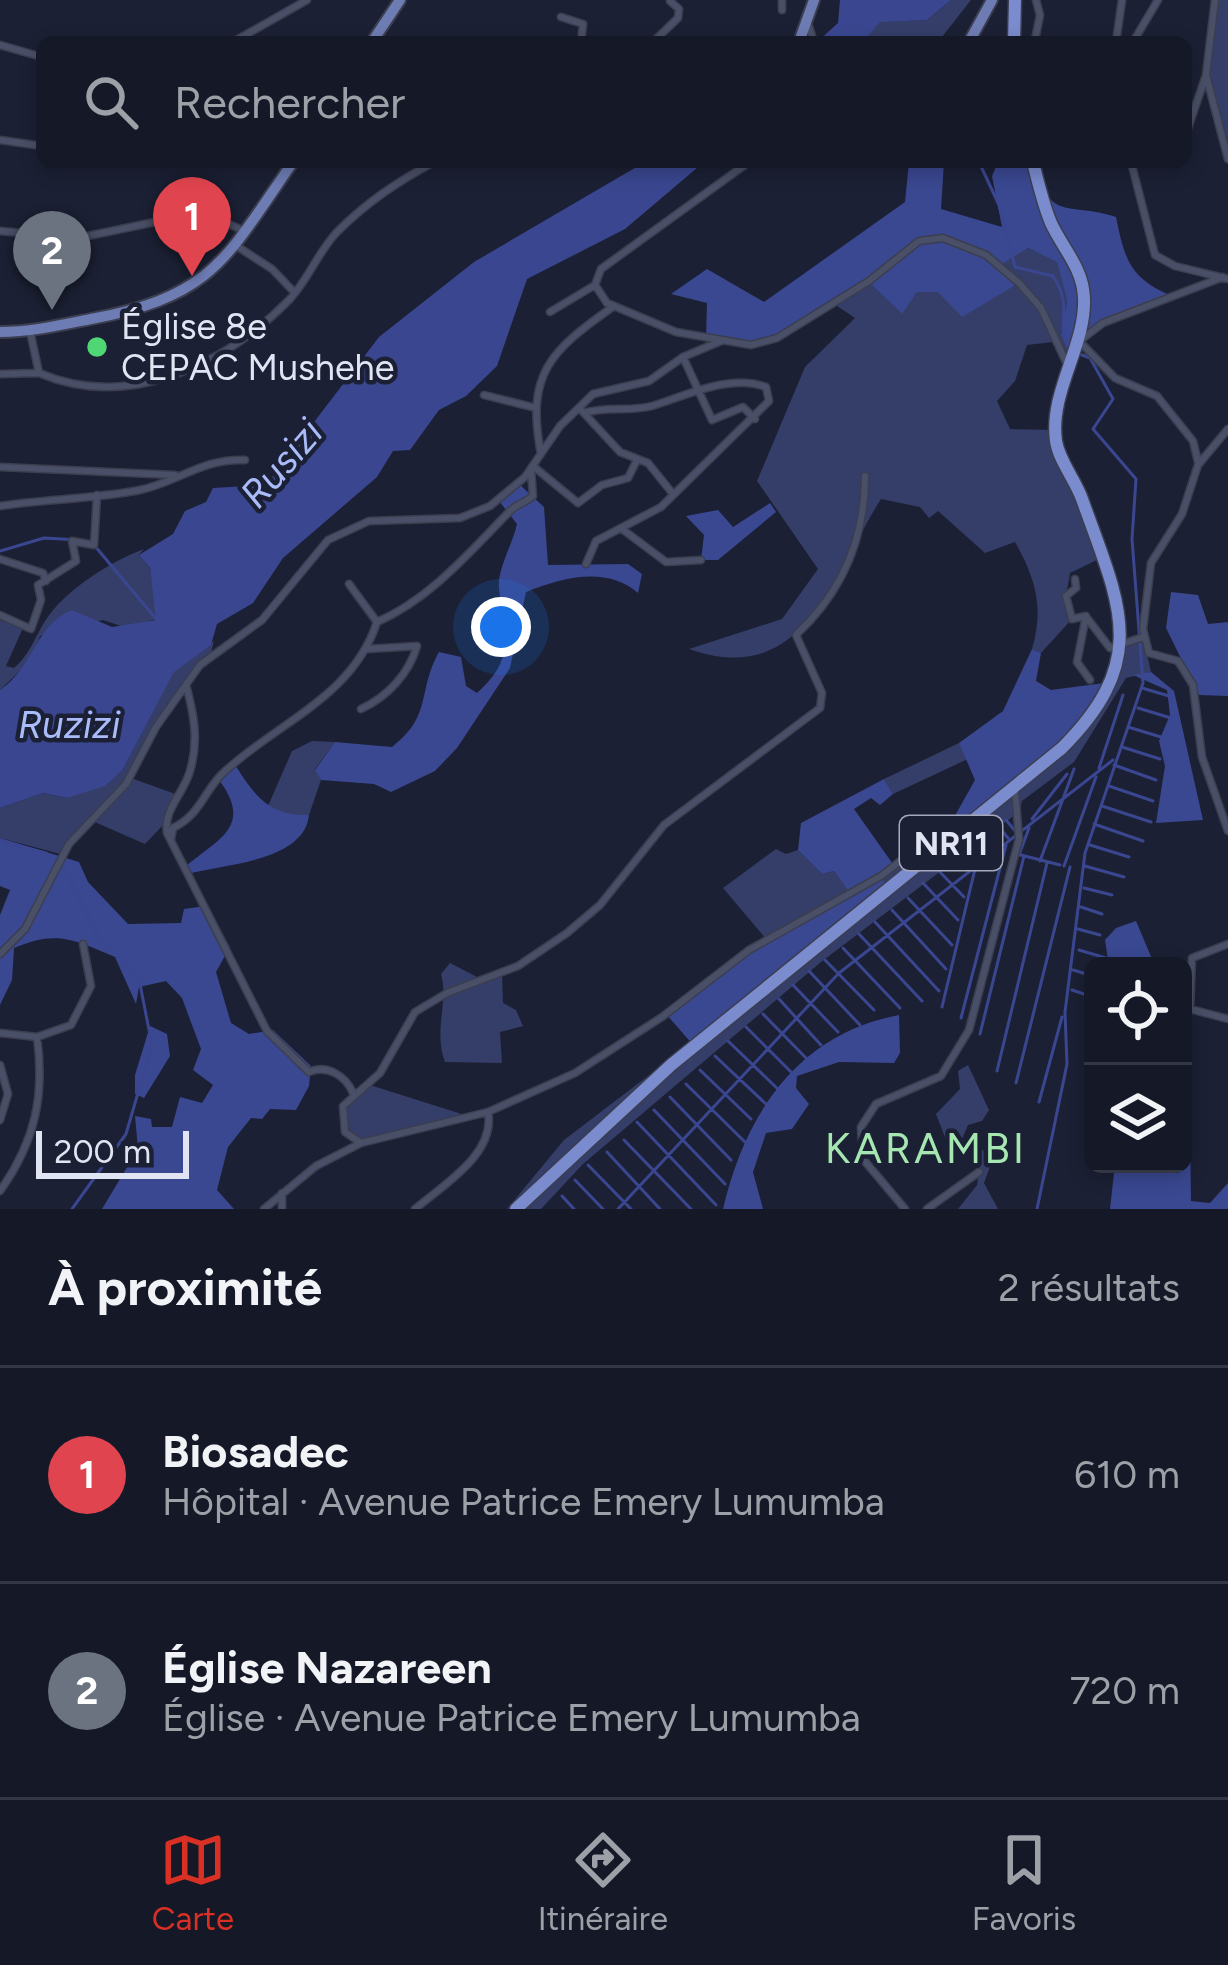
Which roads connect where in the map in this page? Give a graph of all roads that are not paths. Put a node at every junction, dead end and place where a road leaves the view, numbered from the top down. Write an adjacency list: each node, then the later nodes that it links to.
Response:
1 (307, 0): 15 (street)
2 (400, 0): 16 (main road)
3 (669, 0): 18 (street)
4 (782, 0): 12 (street)
5 (814, 0): 14 (main road)
6 (992, 0): 21 (main road)
7 (1015, 0): 22 (highway)
8 (1036, 0): 23 (street)
9 (1122, 0): 24 (street)
10 (1158, 0): 25 (street)
11 (1216, 0): 28 (street)
12 (782, 10)
13 (561, 17): 17 (street)
14 (808, 24): 19 (main road); 20 (street)
15 (243, 36)
16 (377, 36)
17 (582, 36)
18 (659, 36)
19 (802, 36)
20 (812, 36)
21 (972, 36)
22 (1014, 36)
23 (1036, 36)
24 (1117, 36)
25 (1137, 36)
26 (0, 45): 27 (street)
27 (36, 55)
28 (1206, 75): 29 (street); 32 (street)
29 (1192, 116)
30 (0, 140): 31 (street)
31 (36, 145)
32 (1228, 159)
33 (288, 168): 39 (main road)
34 (423, 168): 43 (street)
35 (741, 168): 42 (street)
36 (1035, 168): 49 (highway)
37 (1133, 168): 41 (street)
38 (0, 231): 39 (street)
39 (244, 231): 40 (main road)
40 (235, 245): 43 (street); 46 (main road)
41 (1225, 278): 49 (street)
42 (595, 285): 44 (street); 45 (street)
43 (295, 293): 51 (street)
44 (614, 306): 48 (street); 55 (street)
45 (550, 312)
46 (30, 330): 47 (main road); 51 (street)
47 (0, 332)
48 (721, 340): 49 (street); 50 (street)
49 (1074, 350): 62 (street); 81 (highway)
50 (683, 357): 53 (street); 56 (street)
51 (39, 373): 52 (street)
52 (0, 374)
53 (699, 392): 56 (street); 57 (street); 57 (street)
54 (484, 395): 55 (street)
55 (536, 407): 59 (street)
56 (582, 410): 59 (street); 61 (street)
57 (754, 418): 67 (street)
58 (1228, 429): 62 (street)
59 (541, 454): 64 (street)
60 (245, 460): 65 (street)
61 (636, 463): 64 (street); 67 (street)
62 (1198, 465): 80 (street)
63 (0, 467): 65 (street)
64 (532, 467): 79 (street); 84 (street)
65 (175, 475): 68 (street)
66 (865, 476): 97 (street)
67 (674, 494): 70 (street)
68 (97, 495): 69 (street); 75 (street)
69 (0, 506)
70 (622, 529): 72 (street); 73 (street)
71 (0, 559): 75 (street)
72 (700, 560)
73 (586, 564)
74 (1076, 579): 78 (street)
75 (46, 584): 77 (street)
76 (349, 584): 79 (street)
77 (0, 615)
78 (1086, 616): 81 (street); 83 (street)
79 (377, 622): 82 (street)
80 (1141, 638): 81 (street); 88 (street)
81 (1123, 647): 86 (highway, NR11)
82 (367, 649): 85 (street); 89 (street)
83 (1090, 680)
84 (186, 686): 89 (street); 92 (street)
85 (361, 709)
86 (1015, 790): 87 (highway, NR11); 108 (street)
87 (980, 818): 98 (street); 107 (highway, NR11)
88 (1228, 831)
89 (171, 840): 97 (street)
90 (83, 944): 95 (street)
91 (1228, 944): 93 (street)
92 (0, 954)
93 (1228, 1019)
94 (0, 1034): 95 (street)
95 (37, 1037): 102 (street)
96 (0, 1064): 99 (street)
97 (353, 1093): 100 (street)
98 (488, 1112): 100 (street); 106 (street)
99 (0, 1120)
100 (361, 1143): 103 (street)
101 (979, 1172): 109 (street)
102 (0, 1191)
103 (282, 1193): 104 (street); 105 (street)
104 (264, 1209)
105 (282, 1209)
106 (415, 1209)
107 (516, 1209)
108 (905, 1209)
109 (927, 1209)

